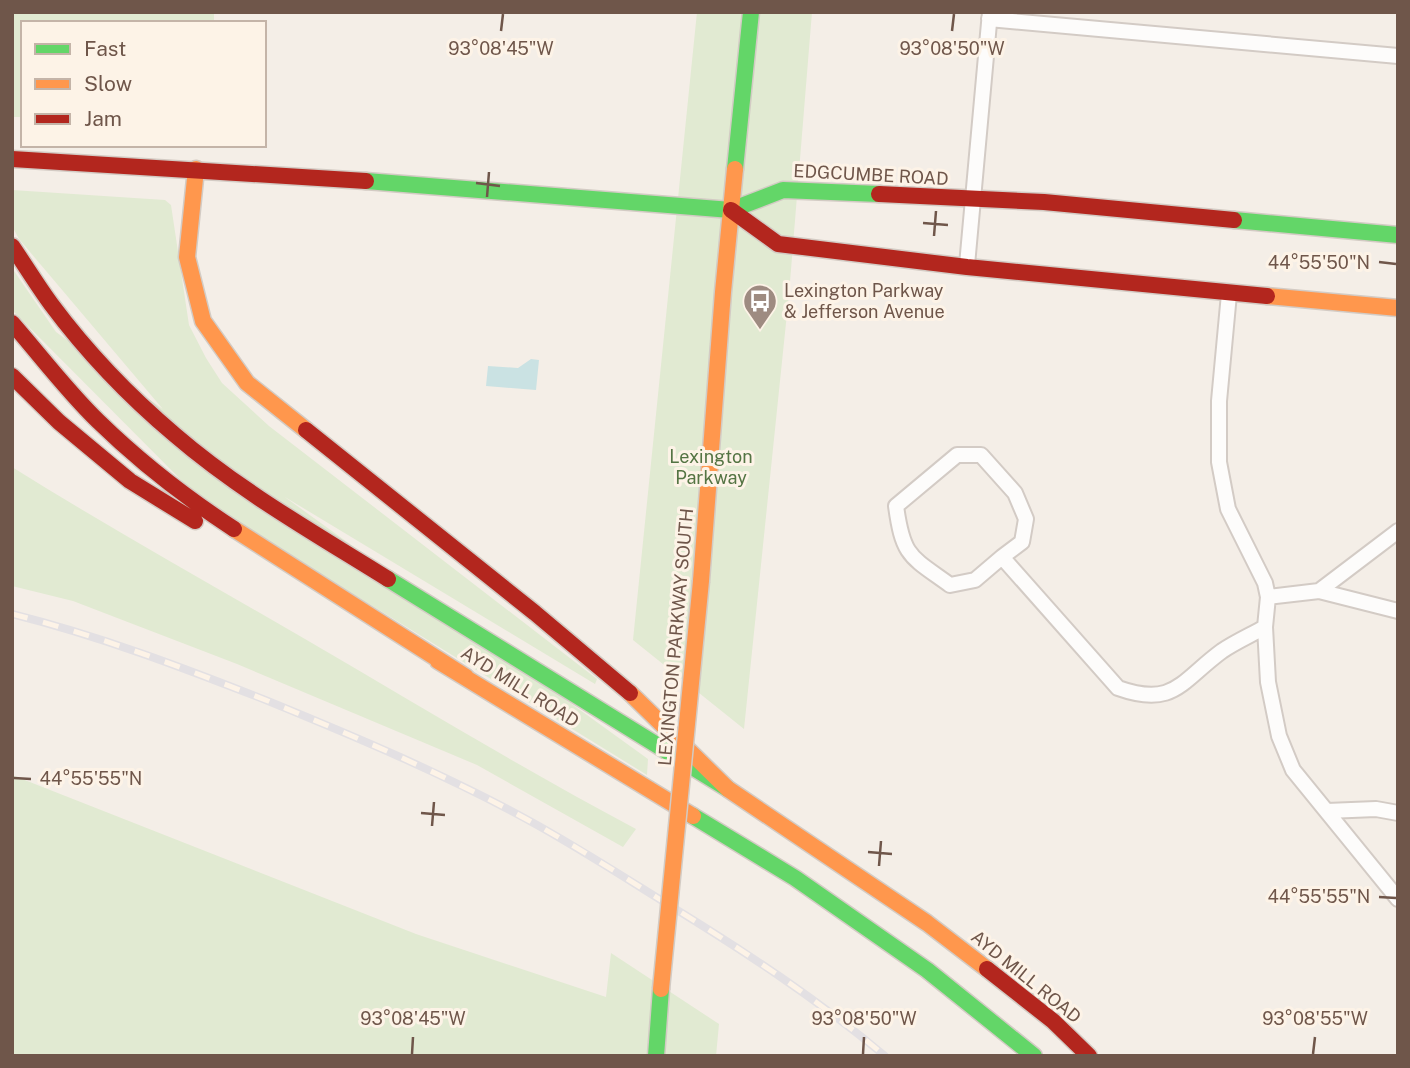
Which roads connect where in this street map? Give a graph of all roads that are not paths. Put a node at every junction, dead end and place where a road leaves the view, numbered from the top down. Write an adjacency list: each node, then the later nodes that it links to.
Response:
1 (751, 12): 7 (main road, LEXINGTON PARKWAY SOUTH)
2 (990, 16): 3 (lane); 6 (lane)
3 (1398, 56)
4 (12, 159): 5 (main road)
5 (196, 169): 7 (main road); 22 (main road)
6 (973, 199): 7 (main road, EDGCUMBE ROAD); 8 (main road, EDGCUMBE ROAD); 10 (lane)
7 (731, 210): 10 (main road); 26 (main road, LEXINGTON PARKWAY SOUTH, bridge)
8 (1398, 235)
9 (12, 246): 22 (main road)
10 (967, 267): 11 (main road)
11 (1229, 293): 12 (main road); 18 (lane)
12 (1398, 308)
13 (12, 323): 21 (main road, AYD MILL ROAD)
14 (12, 376): 21 (main road)
15 (1398, 531): 17 (lane)
16 (1002, 557): 16 (lane); 20 (lane)
17 (1319, 591): 18 (lane); 19 (lane)
18 (1268, 597): 20 (lane)
19 (1398, 611)
20 (1265, 627): 23 (lane)
21 (466, 677): 27 (main road, AYD MILL ROAD)
22 (728, 789): 28 (main road, AYD MILL ROAD)
23 (1327, 811): 24 (lane); 25 (lane)
24 (1398, 813)
25 (1398, 899)
26 (656, 1056)
27 (1034, 1056)
28 (1089, 1056)

